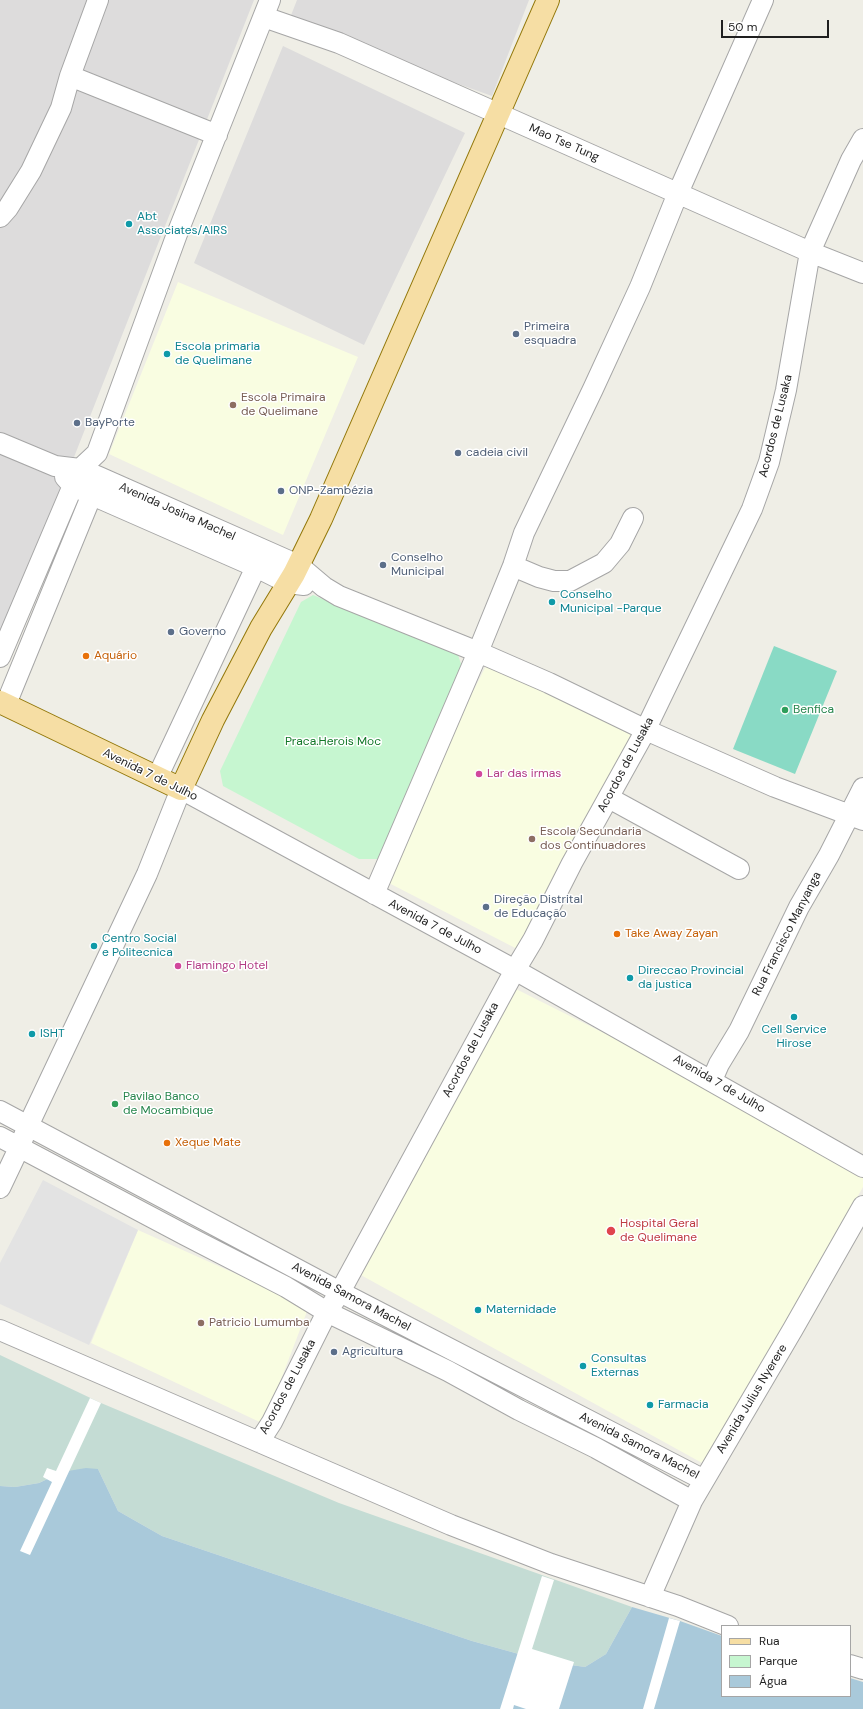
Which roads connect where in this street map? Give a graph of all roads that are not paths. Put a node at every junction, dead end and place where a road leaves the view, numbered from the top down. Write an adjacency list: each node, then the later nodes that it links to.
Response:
1 (98, 0): 5 (street)
2 (548, 0): 6 (main road)
3 (763, 0): 9 (street)
4 (267, 8): 6 (street, Mao Tse Tung); 7 (street)
5 (70, 76): 7 (street); 10 (street)
6 (499, 113): 9 (street, Mao Tse Tung); 20 (main road)
7 (217, 135): 14 (street)
8 (863, 139): 11 (street, Acordos de Lusaka)
9 (678, 193): 11 (street, Mao Tse Tung); 18 (street)
10 (0, 217)
11 (810, 252): 12 (street, Mao Tse Tung); 24 (street, Acordos de Lusaka)
12 (863, 273)
13 (0, 443): 15 (street, Avenida Josina Machel)
14 (97, 453): 15 (street); 16 (street)
15 (76, 478): 16 (street, Avenida Josina Machel); 22 (street)
16 (96, 486): 19 (street, Avenida Josina Machel); 20 (street, Avenida Josina Machel); 23 (street)
17 (633, 518): 18 (street)
18 (513, 566): 21 (street)
19 (256, 567): 20 (street, Avenida Josina Machel); 25 (street)
20 (293, 574): 21 (street); 27 (main road)
21 (478, 652): 24 (street); 31 (street)
22 (0, 657)
23 (3, 703): 25 (main road, Avenida 7 de Julho)
24 (646, 730): 28 (street, Acordos de Lusaka); 29 (street)
25 (157, 778): 27 (main road, Avenida 7 de Julho)
26 (863, 788): 29 (street, Rua Francisco Manyanga)
27 (181, 789): 31 (street, Avenida 7 de Julho); 35 (street)
28 (609, 798): 30 (street); 32 (street, Acordos de Lusaka)
29 (856, 818): 33 (street, Rua Francisco Manyanga)
30 (739, 869)
31 (374, 894): 32 (street, Avenida 7 de Julho)
32 (515, 970): 33 (street, Avenida 7 de Julho); 41 (street, Acordos de Lusaka)
33 (712, 1080): 38 (street, Avenida 7 de Julho)
34 (0, 1111): 35 (street, Avenida Samora Machel)
35 (28, 1126): 37 (street); 41 (street, Avenida Samora Machel)
36 (0, 1137): 37 (street, Avenida Samora Machel)
37 (19, 1148): 39 (street); 42 (street, Avenida Samora Machel)
38 (863, 1167)
39 (0, 1188)
40 (863, 1206): 45 (street, Avenida Julius Nyerere)
41 (340, 1292): 42 (street, Acordos de Lusaka); 45 (street, Avenida Samora Machel)
42 (327, 1312): 44 (street, Acordos de Lusaka); 46 (street, Avenida Samora Machel)
43 (0, 1330): 44 (street)
44 (259, 1442): 47 (street)
45 (704, 1480): 46 (street, Avenida Julius Nyerere)
46 (692, 1501): 47 (street, Avenida Julius Nyerere)
47 (650, 1597): 48 (street)
48 (726, 1625)
49 (851, 1664): 50 (street)
50 (863, 1669)

